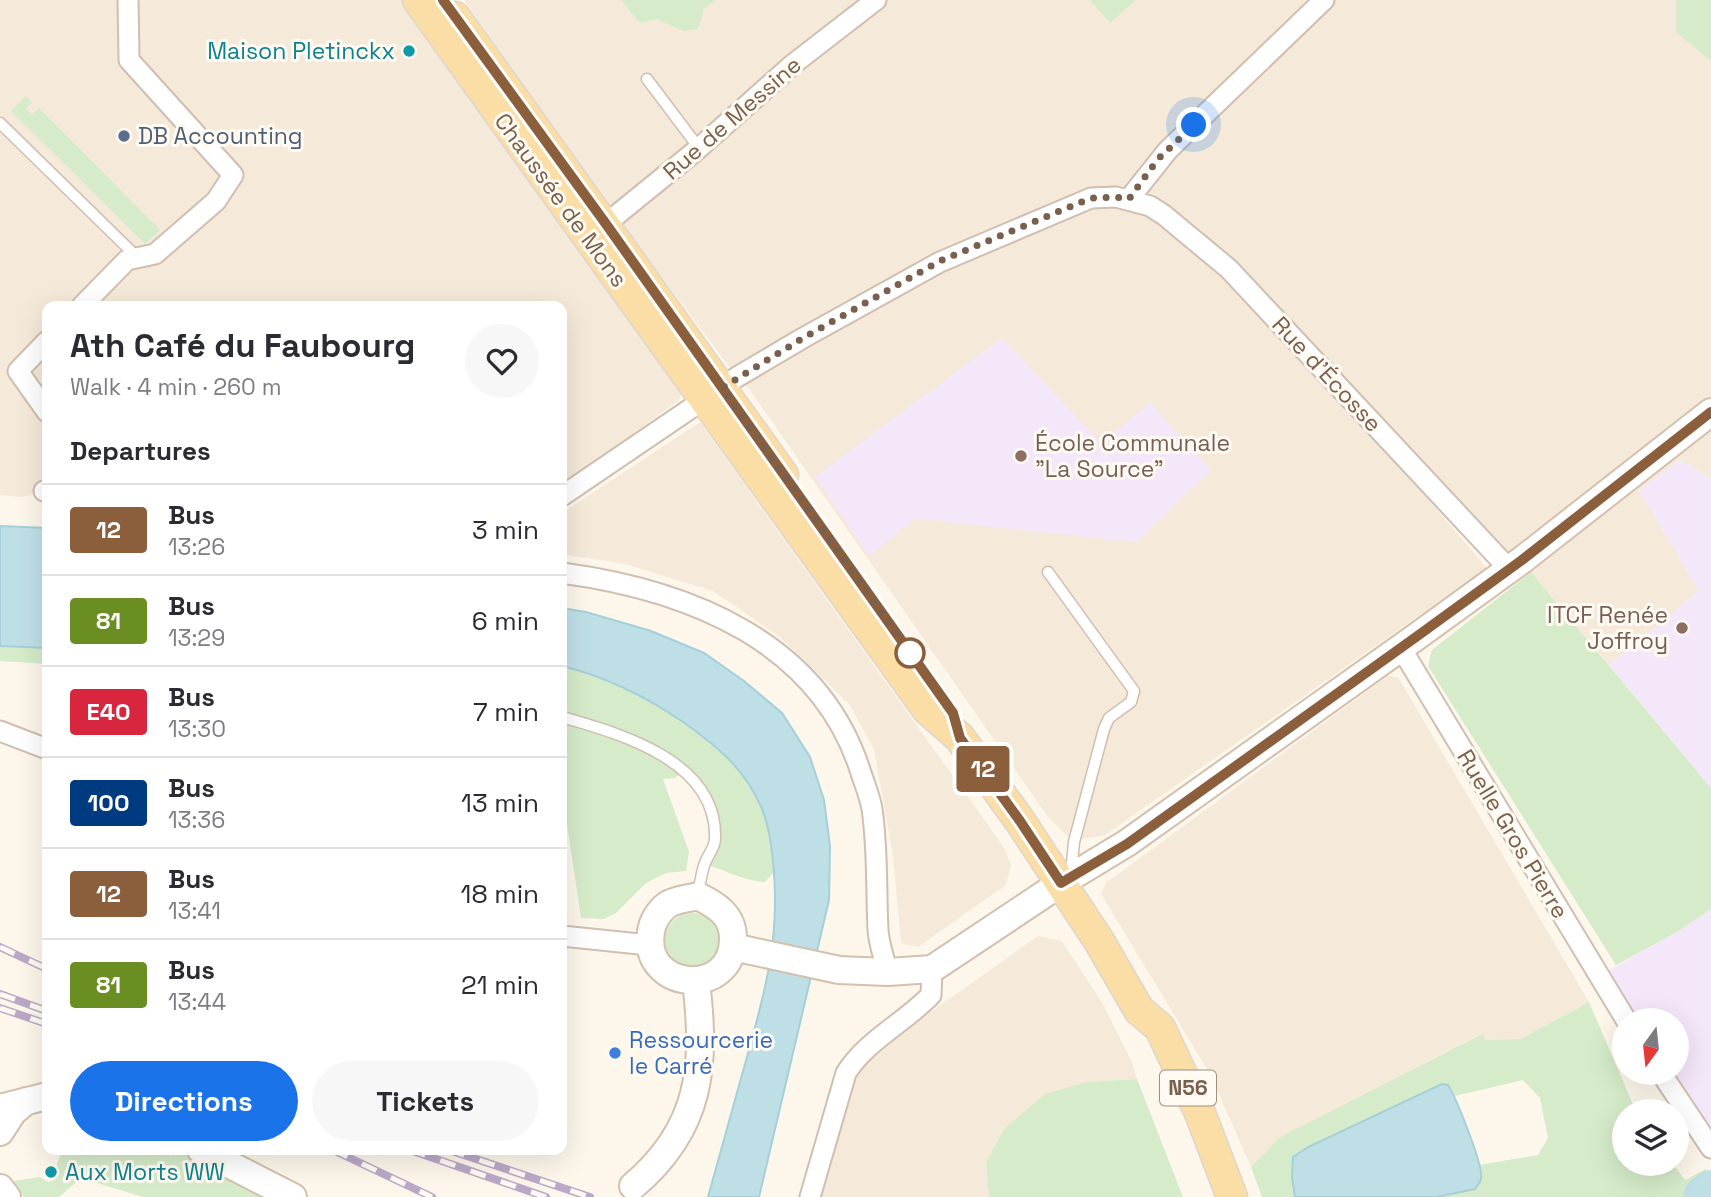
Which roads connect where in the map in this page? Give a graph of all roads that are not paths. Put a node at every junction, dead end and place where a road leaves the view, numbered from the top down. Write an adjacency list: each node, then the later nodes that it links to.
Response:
1 (128, 0): 10 (street)
2 (876, 0): 7 (street, Rue de Messine)
3 (1324, 0): 8 (street)
4 (441, 8): 9 (main road, Chaussée de Mons / N56)
5 (648, 79): 7 (lane)
6 (0, 123): 10 (lane)
7 (699, 148): 9 (street, Rue de Messine)
8 (1129, 199): 13 (street); 17 (street, Rue d'Écosse)
9 (597, 231): 13 (main road, Chaussée de Mons / N56)
10 (137, 258): 11 (street)
11 (87, 301)
12 (42, 346): 14 (street)
13 (713, 395): 16 (street); 24 (main road, Chaussée de Mons / N56)
14 (42, 405)
15 (1711, 412): 17 (street)
16 (567, 493)
17 (1509, 569): 20 (street)
18 (1048, 572): 24 (lane)
19 (567, 574): 30 (street)
20 (1401, 648): 24 (street); 32 (street, Ruelle Gros Pierre)
21 (567, 718): 25 (lane)
22 (0, 732): 23 (street)
23 (42, 747)
24 (1066, 881): 29 (street); 41 (main road, N56)
25 (698, 896): 27 (street); 28 (street)
26 (567, 937): 27 (street)
27 (649, 945): 31 (street)
28 (733, 947): 30 (street); 31 (street)
29 (933, 969): 30 (street); 44 (street)
30 (888, 972)
31 (696, 981): 39 (street)
32 (1619, 1008)
33 (1669, 1085): 37 (street)
34 (37, 1099): 35 (street); 36 (street)
35 (0, 1108)
36 (0, 1132)
37 (1711, 1148)
38 (211, 1155): 43 (street)
39 (633, 1186)
40 (0, 1188): 42 (street)
41 (1218, 1188)
42 (7, 1197)
43 (293, 1197)
44 (810, 1197)

